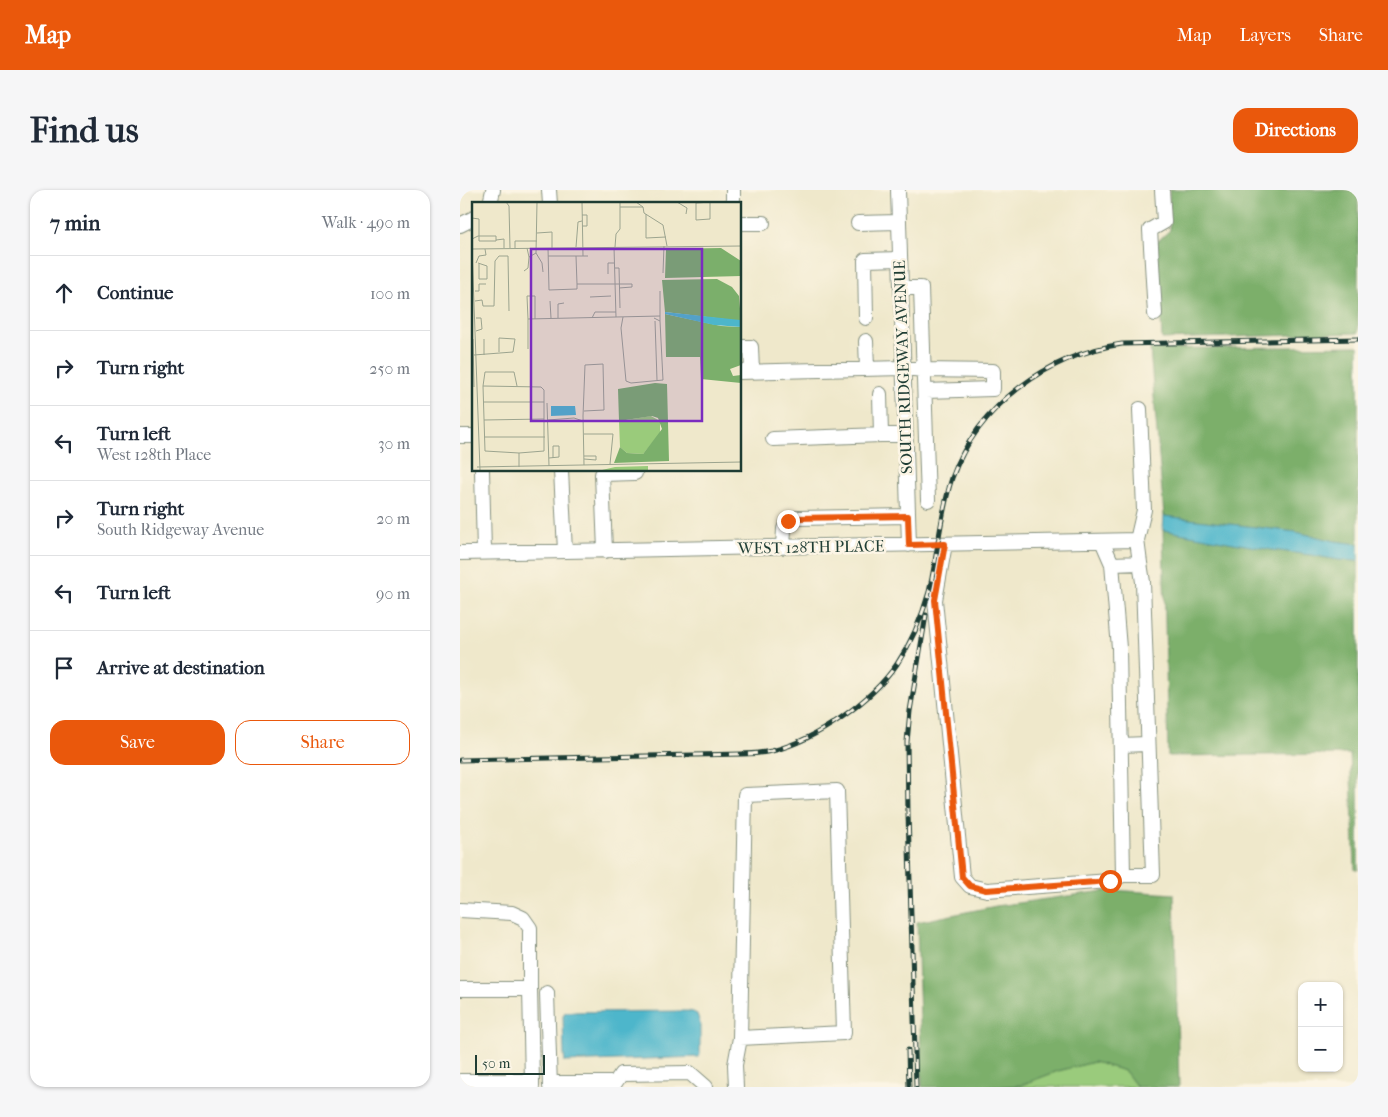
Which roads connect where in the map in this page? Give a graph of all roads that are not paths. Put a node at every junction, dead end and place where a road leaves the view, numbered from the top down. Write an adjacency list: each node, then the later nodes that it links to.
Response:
1 (898, 190): 4 (street, SOUTH RIDGEWAY AVENUE)
2 (1162, 190): 11 (street)
3 (472, 219): 8 (street)
4 (898, 222): 7 (street); 9 (street, SOUTH RIDGEWAY AVENUE)
5 (741, 223): 6 (street)
6 (763, 223)
7 (858, 223)
8 (460, 225)
9 (900, 259): 10 (street, SOUTH RIDGEWAY AVENUE); 12 (street)
10 (901, 288): 15 (street, SOUTH RIDGEWAY AVENUE); 17 (street)
11 (1155, 314)
12 (866, 318)
13 (866, 341): 16 (street)
14 (741, 347): 18 (street)
15 (904, 368): 16 (street); 17 (street); 23 (street, SOUTH RIDGEWAY AVENUE)
16 (867, 369): 18 (street)
17 (924, 370): 19 (street); 19 (street)
18 (746, 371)
19 (925, 391): 22 (street)
20 (880, 394): 24 (street)
21 (1140, 409): 31 (street)
22 (926, 423): 23 (street); 29 (street)
23 (906, 430): 24 (street); 30 (street, SOUTH RIDGEWAY AVENUE)
24 (881, 435): 25 (street)
25 (772, 438)
26 (482, 471): 38 (street)
27 (561, 471): 37 (street)
28 (636, 473): 36 (street)
29 (928, 500)
30 (908, 516): 34 (street, SOUTH RIDGEWAY AVENUE); 35 (street)
31 (1137, 540): 32 (street, WEST 128TH PLACE); 40 (street)
32 (1102, 541): 33 (street, WEST 128TH PLACE); 41 (street)
33 (945, 544): 34 (street, WEST 128TH PLACE); 44 (street)
34 (909, 545): 35 (street, WEST 128TH PLACE)
35 (784, 547): 36 (street, WEST 128TH PLACE)
36 (605, 550): 37 (street, WEST 128TH PLACE)
37 (565, 551): 38 (street, WEST 128TH PLACE)
38 (484, 552): 39 (street, WEST 128TH PLACE)
39 (460, 553)
40 (1140, 563): 41 (street); 42 (street)
41 (1112, 564): 43 (street)
42 (1147, 744): 43 (street); 44 (street)
43 (1121, 745): 44 (street)
44 (1124, 875)
45 (460, 910): 47 (street)
46 (460, 989): 47 (street)
47 (530, 989): 51 (street)
48 (547, 993): 52 (street)
49 (740, 1038): 49 (street); 54 (street)
50 (460, 1082): 51 (street)
51 (532, 1084)
52 (550, 1085): 53 (street)
53 (706, 1087)
54 (736, 1087)

